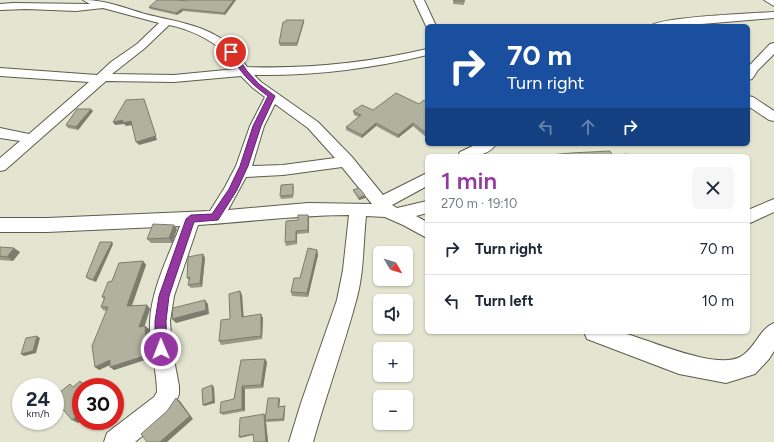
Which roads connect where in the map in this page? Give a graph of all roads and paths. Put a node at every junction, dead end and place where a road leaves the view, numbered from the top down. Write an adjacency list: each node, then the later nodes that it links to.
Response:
1 (88, 0): 5 (street)
2 (419, 0): 9 (street)
3 (769, 0): 4 (street)
4 (774, 3)
5 (102, 5): 6 (street); 8 (street)
6 (0, 7)
7 (774, 15): 10 (street)
8 (166, 22): 16 (street); 18 (street)
9 (430, 24)
10 (670, 24)
11 (774, 46): 17 (street)
12 (425, 53): 13 (street)
13 (415, 56): 14 (street); 16 (street)
14 (425, 60)
15 (0, 72): 18 (street)
16 (244, 72): 18 (street); 19 (street)
17 (750, 73)
18 (102, 78): 23 (street)
19 (272, 96): 26 (street); 28 (street)
20 (750, 101): 21 (street)
21 (774, 117)
22 (0, 133): 23 (street)
23 (33, 139): 27 (street)
24 (485, 146): 25 (street)
25 (469, 154)
26 (347, 162): 28 (street); 33 (street)
27 (0, 166)
28 (241, 172): 35 (street)
29 (425, 181): 33 (street)
30 (774, 206): 34 (street)
31 (425, 207): 33 (street)
32 (358, 209): 33 (street); 35 (street); 42 (street)
33 (388, 210): 38 (street)
34 (750, 216)
35 (215, 217): 36 (street)
36 (191, 219): 37 (street); 41 (street)
37 (0, 225)
38 (425, 230)
39 (599, 334): 40 (street)
40 (773, 337)
41 (116, 442)
42 (301, 442)

